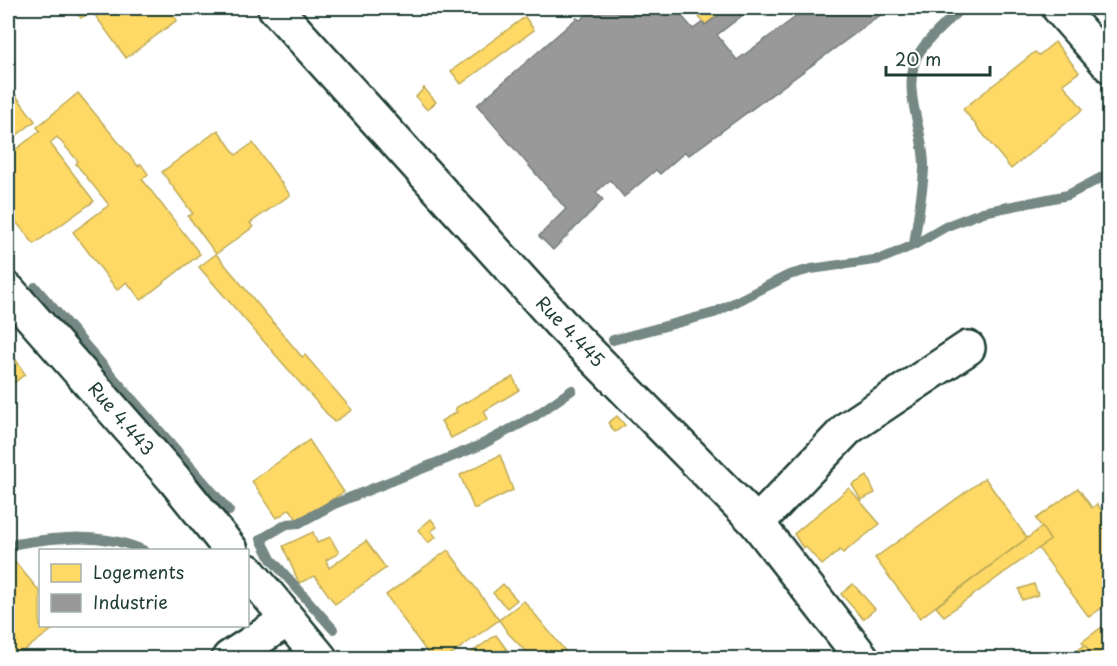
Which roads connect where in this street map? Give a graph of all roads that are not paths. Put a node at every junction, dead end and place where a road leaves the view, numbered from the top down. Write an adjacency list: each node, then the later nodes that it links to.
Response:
1 (275, 8): 6 (street, Rue 4.445)
2 (1059, 8): 3 (street)
3 (1110, 66)
4 (8, 290): 7 (street, Rue 4.443)
5 (968, 348): 6 (street)
6 (757, 523): 12 (street, Rue 4.445)
7 (230, 549)
8 (249, 572): 9 (street)
9 (287, 620): 10 (street); 11 (street)
10 (230, 658)
11 (320, 658)
12 (862, 658)

